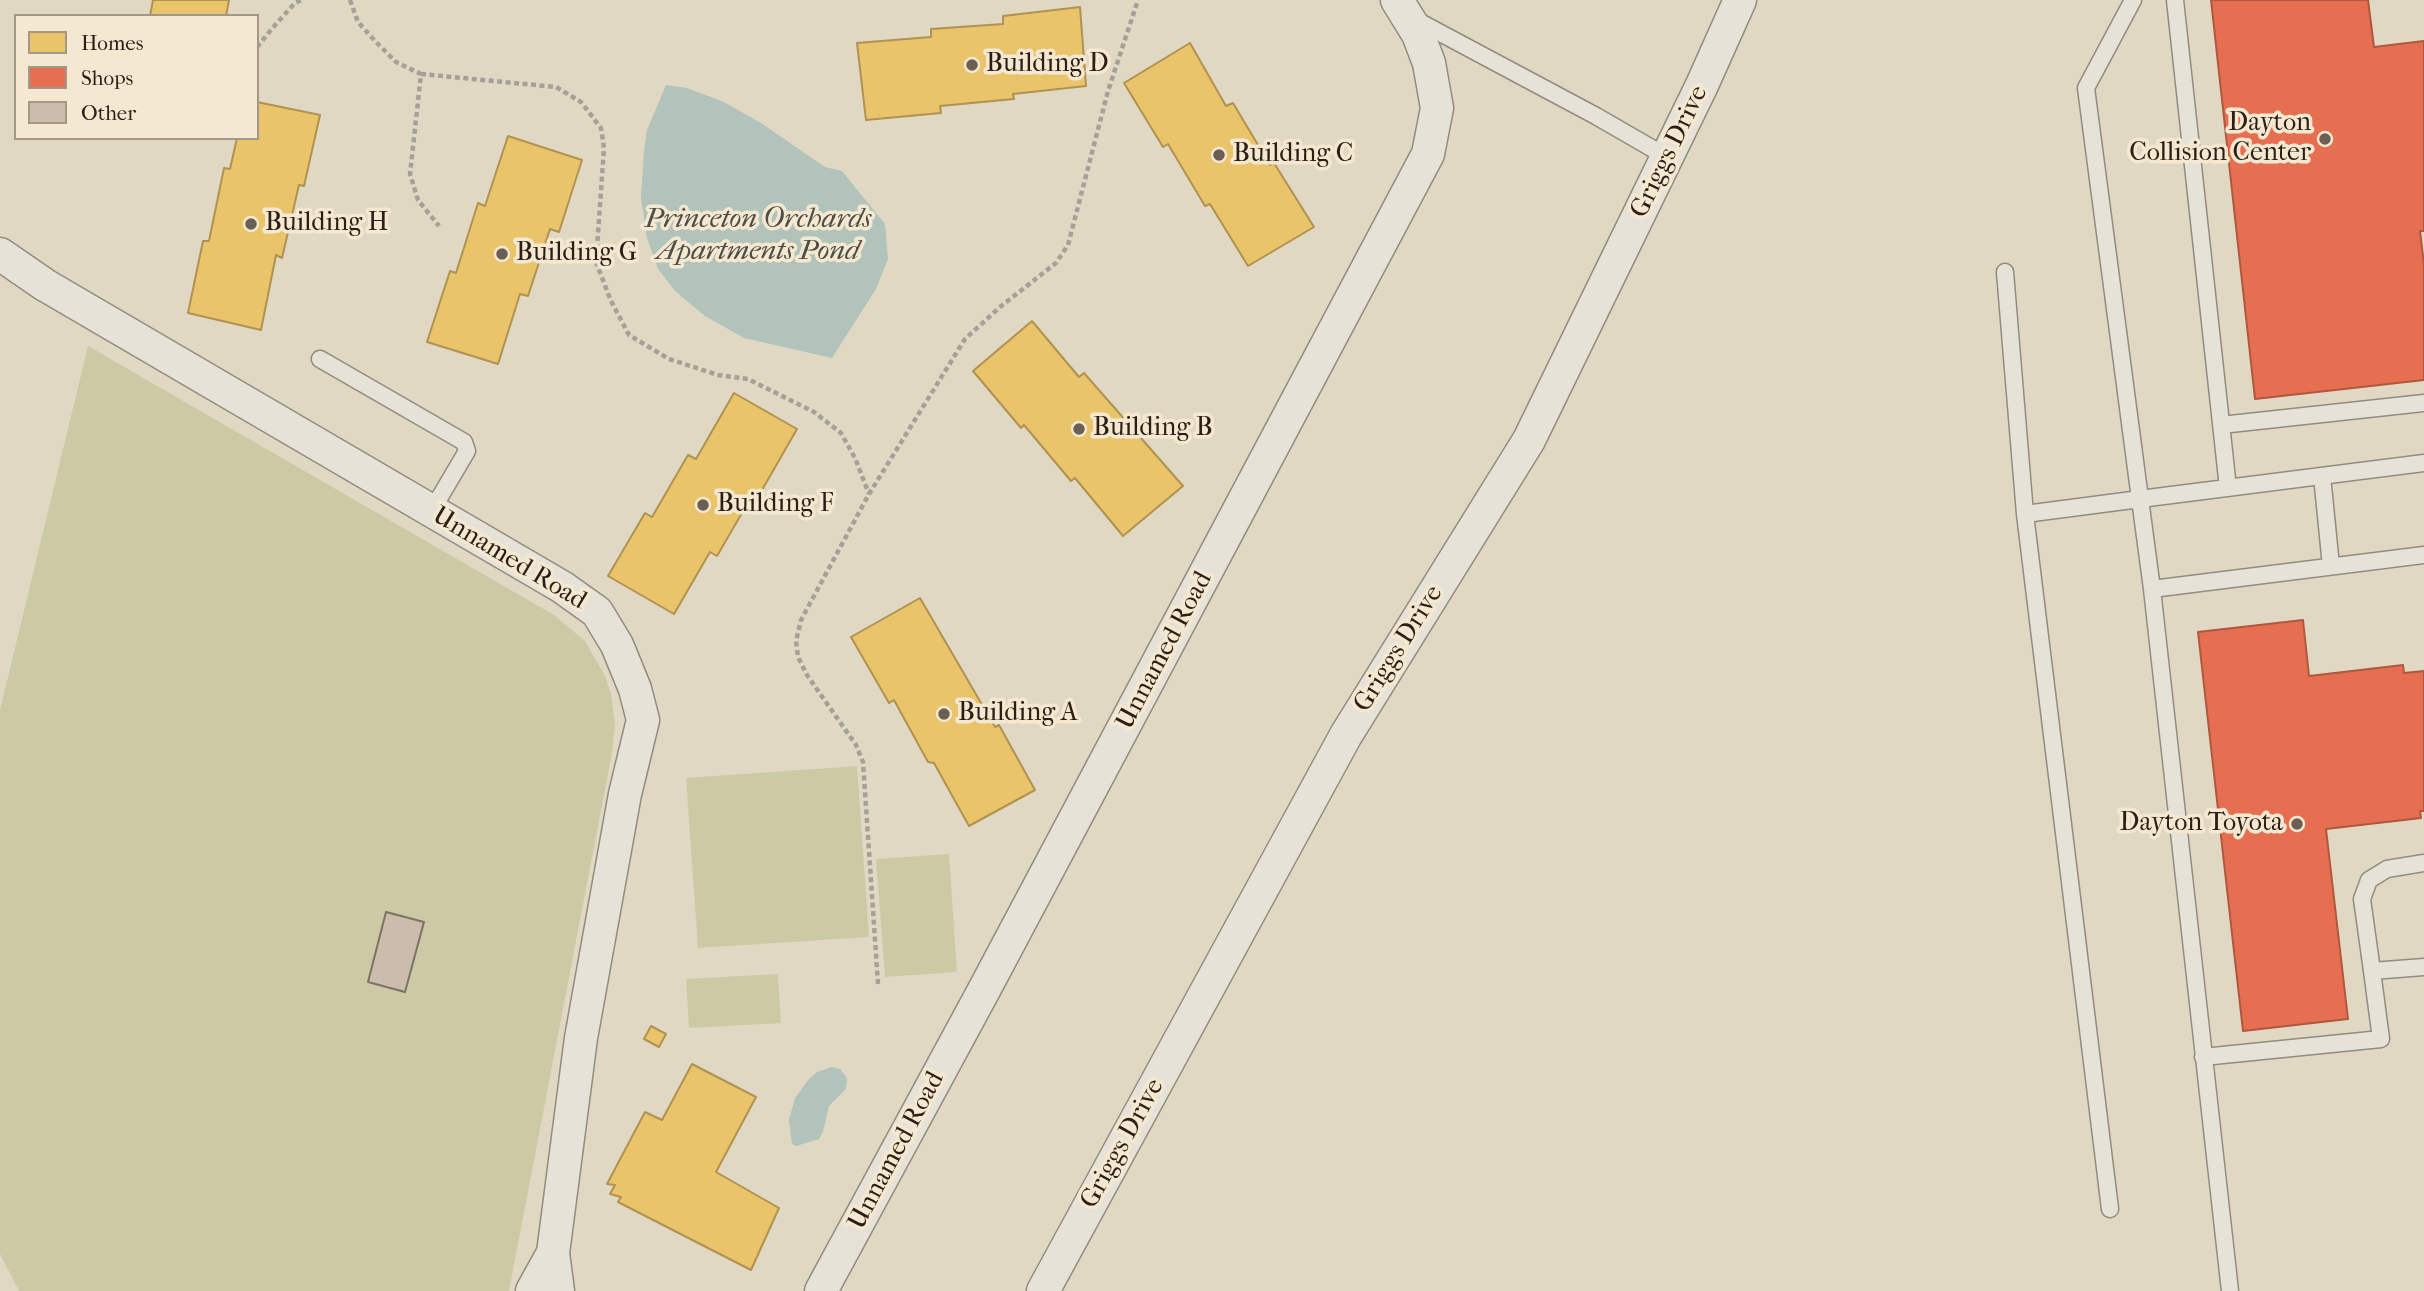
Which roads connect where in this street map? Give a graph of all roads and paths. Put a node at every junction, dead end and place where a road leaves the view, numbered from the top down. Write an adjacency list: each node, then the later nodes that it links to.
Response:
1 (302, 0): 8 (path)
2 (350, 0): 9 (path)
3 (1138, 0): 20 (path)
4 (1740, 0): 10 (street, Griggs Drive)
5 (2133, 0): 21 (lane)
6 (2175, 0): 16 (lane)
7 (1402, 8): 10 (lane); 36 (street, Unnamed Road)
8 (259, 45)
9 (421, 74): 11 (path); 20 (path)
10 (1667, 158): 37 (street, Griggs Drive)
11 (439, 226)
12 (0, 254): 22 (street, Unnamed Road)
13 (2005, 272): 23 (lane)
14 (320, 359): 22 (lane)
15 (2424, 404): 16 (lane)
16 (2221, 425): 19 (lane)
17 (2424, 463): 18 (lane)
18 (2322, 476): 19 (lane); 25 (lane)
19 (2228, 488): 21 (lane)
20 (869, 494): 30 (path)
21 (2140, 499): 23 (lane); 26 (lane)
22 (431, 512): 33 (street, Unnamed Road)
23 (2025, 514): 32 (lane)
24 (2424, 555): 25 (lane)
25 (2332, 566): 26 (lane)
26 (2152, 589): 31 (lane)
27 (2424, 863): 29 (lane)
28 (2424, 967): 29 (lane)
29 (2372, 971): 31 (lane)
30 (878, 984)
31 (2203, 1057): 38 (lane)
32 (2110, 1209)
33 (553, 1253): 34 (street, Unnamed Road); 35 (street, Unnamed Road)
34 (532, 1291)
35 (558, 1291)
36 (821, 1291)
37 (1043, 1291)
38 (2230, 1291)

